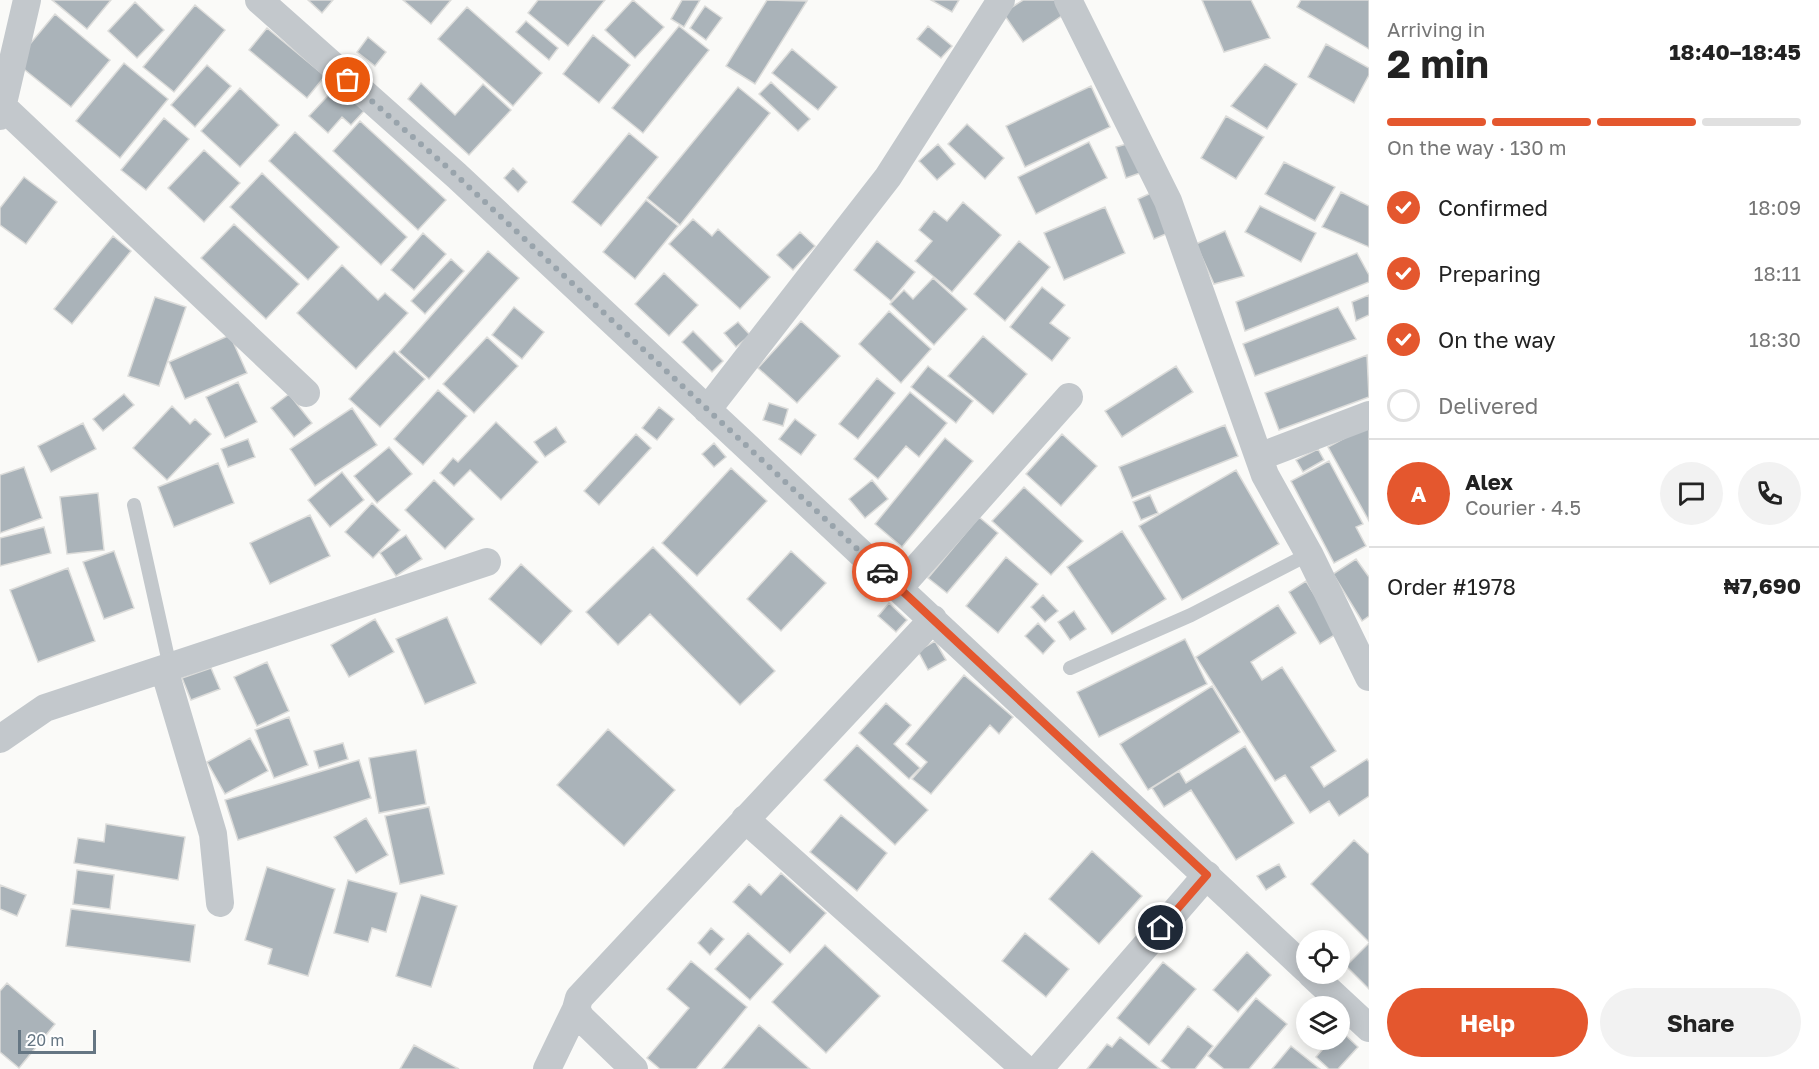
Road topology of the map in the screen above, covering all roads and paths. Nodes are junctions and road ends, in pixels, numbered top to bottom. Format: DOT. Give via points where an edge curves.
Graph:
graph roads {
  1 [pos="27,0"];
  2 [pos="259,0"];
  3 [pos="1001,0"];
  4 [pos="1068,0"];
  5 [pos="1,111"];
  6 [pos="306,393"];
  7 [pos="1069,397"];
  8 [pos="707,410"];
  9 [pos="1369,415"];
  10 [pos="1259,457"];
  11 [pos="134,505"];
  12 [pos="1309,554"];
  13 [pos="487,562"];
  14 [pos="899,588"];
  15 [pos="933,620"];
  16 [pos="167,668"];
  17 [pos="1070,668"];
  18 [pos="1369,676"];
  19 [pos="0,739"];
  20 [pos="745,819"];
  21 [pos="1207,875"];
  22 [pos="220,903"];
  23 [pos="1296,960"];
  24 [pos="1322,984"];
  25 [pos="576,1009"];
  26 [pos="1369,1028"];
  27 [pos="547,1069"];
  28 [pos="634,1069"];
  29 [pos="1024,1069"];
  30 [pos="1039,1069"];
  1 -- 5 [label="street"];
  2 -- 8 [label="street" via="456,175"];
  3 -- 8 [label="street" via="888,177"];
  4 -- 10 [label="street" via="1164,191"];
  5 -- 6 [label="street"];
  7 -- 14 [label="street"];
  8 -- 14 [label="street"];
  9 -- 10 [label="street"];
  10 -- 12 [label="street"];
  11 -- 16 [label="lane"];
  12 -- 17 [label="lane" via="1191,615"];
  12 -- 18 [label="street"];
  13 -- 16 [label="street"];
  14 -- 15 [label="street"];
  15 -- 20 [label="street"];
  15 -- 21 [label="street"];
  16 -- 19 [label="street" via="45,708"];
  16 -- 22 [label="street" via="213,834"];
  20 -- 25 [label="street" via="584,990"];
  20 -- 29 [label="street"];
  21 -- 23 [label="street"];
  21 -- 30 [label="street"];
  24 -- 26 [label="street"];
  25 -- 27 [label="street"];
  25 -- 28 [label="street" via="588,1027"];
}
